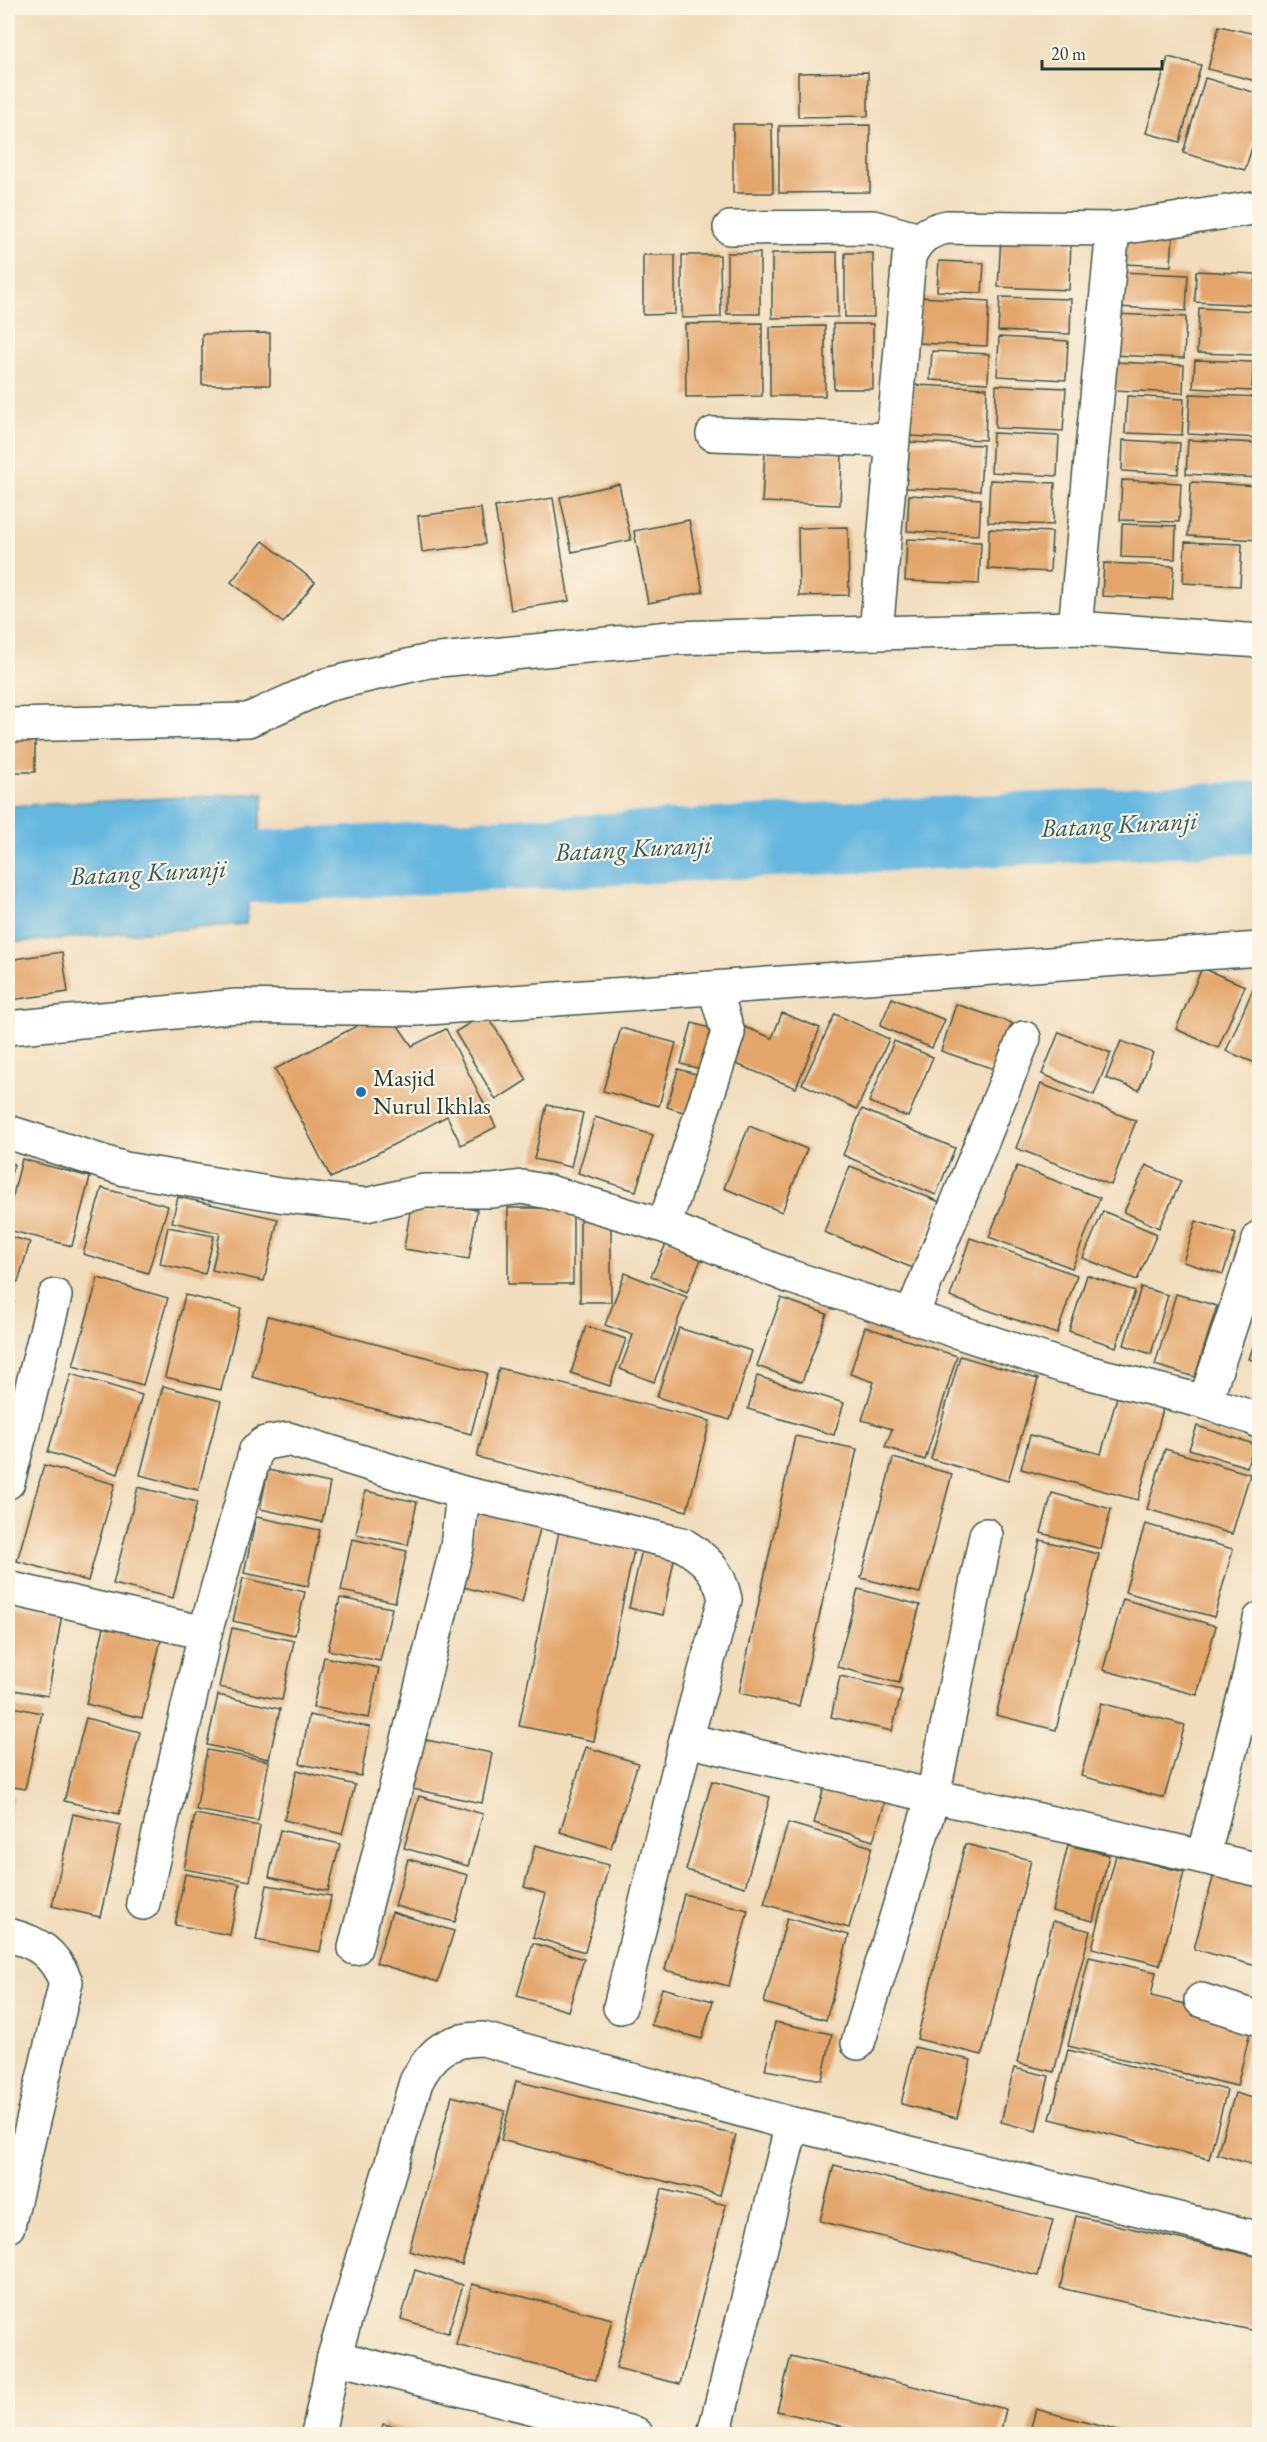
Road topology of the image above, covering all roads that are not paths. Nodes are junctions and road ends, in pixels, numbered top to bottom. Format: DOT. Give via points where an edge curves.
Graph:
graph roads {
  1 [pos="1260,207"];
  2 [pos="730,228"];
  3 [pos="1113,229"];
  4 [pos="919,240"];
  5 [pos="713,434"];
  6 [pos="891,440"];
  7 [pos="1075,628"];
  8 [pos="876,633"];
  9 [pos="1260,640"];
  10 [pos="8,725"];
  11 [pos="1260,949"];
  12 [pos="715,989"];
  13 [pos="8,1028"];
  14 [pos="1024,1038"];
  15 [pos="8,1132"];
  16 [pos="664,1226"];
  17 [pos="1260,1237"];
  18 [pos="55,1296"];
  19 [pos="911,1317"];
  20 [pos="1205,1402"];
  21 [pos="1256,1420"];
  22 [pos="8,1482"];
  23 [pos="463,1493"];
  24 [pos="986,1535"];
  25 [pos="8,1588"];
  26 [pos="1260,1619"];
  27 [pos="205,1633"];
  28 [pos="686,1740"];
  29 [pos="933,1796"];
  30 [pos="1203,1857"];
  31 [pos="1260,1870"];
  32 [pos="143,1904"];
  33 [pos="8,1935"];
  34 [pos="355,1948"];
  35 [pos="1201,2000"];
  36 [pos="620,2007"];
  37 [pos="1260,2019"];
  38 [pos="858,2043"];
  39 [pos="792,2124"];
  40 [pos="8,2226"];
  41 [pos="1260,2239"];
  42 [pos="334,2357"];
  43 [pos="318,2434"];
  44 [pos="636,2434"];
  45 [pos="714,2434"];
  1 -- 3 [label="street"];
  2 -- 4 [label="street" via="873,227"];
  3 -- 4 [label="street" via="947,227 931,230"];
  3 -- 7 [label="street"];
  4 -- 6 [label="street" via="909,257"];
  5 -- 6 [label="street"];
  6 -- 8 [label="street"];
  7 -- 8 [label="street"];
  7 -- 9 [label="street"];
  8 -- 10 [label="street" via="670,638 429,661 326,685 248,720"];
  11 -- 12 [label="street"];
  12 -- 13 [label="street" via="415,1009 237,1006"];
  12 -- 16 [label="street" via="728,1033"];
  14 -- 19 [label="street"];
  15 -- 16 [label="street" via="125,1169 279,1195 366,1205 424,1191 522,1187"];
  16 -- 19 [label="street" via="791,1277"];
  17 -- 20 [label="street"];
  18 -- 22 [label="street"];
  19 -- 20 [label="street" via="1064,1366"];
  20 -- 21 [label="street"];
  23 -- 27 [label="street" via="288,1438 265,1443 256,1450"];
  23 -- 28 [label="street" via="682,1544 711,1565 725,1599"];
  23 -- 34 [label="street" via="457,1547"];
  24 -- 29 [label="street"];
  25 -- 27 [label="street"];
  26 -- 30 [label="street"];
  27 -- 32 [label="street"];
  28 -- 29 [label="street"];
  28 -- 36 [label="street"];
  29 -- 30 [label="street"];
  29 -- 38 [label="street"];
  30 -- 31 [label="street"];
  33 -- 40 [label="street" via="48,1952 58,1962 66,1982"];
  35 -- 37 [label="street"];
  39 -- 41 [label="street"];
  39 -- 42 [label="street" via="483,2039 464,2039 435,2052 416,2082"];
  39 -- 45 [label="street"];
  42 -- 43 [label="street"];
  42 -- 44 [label="street"];
}
